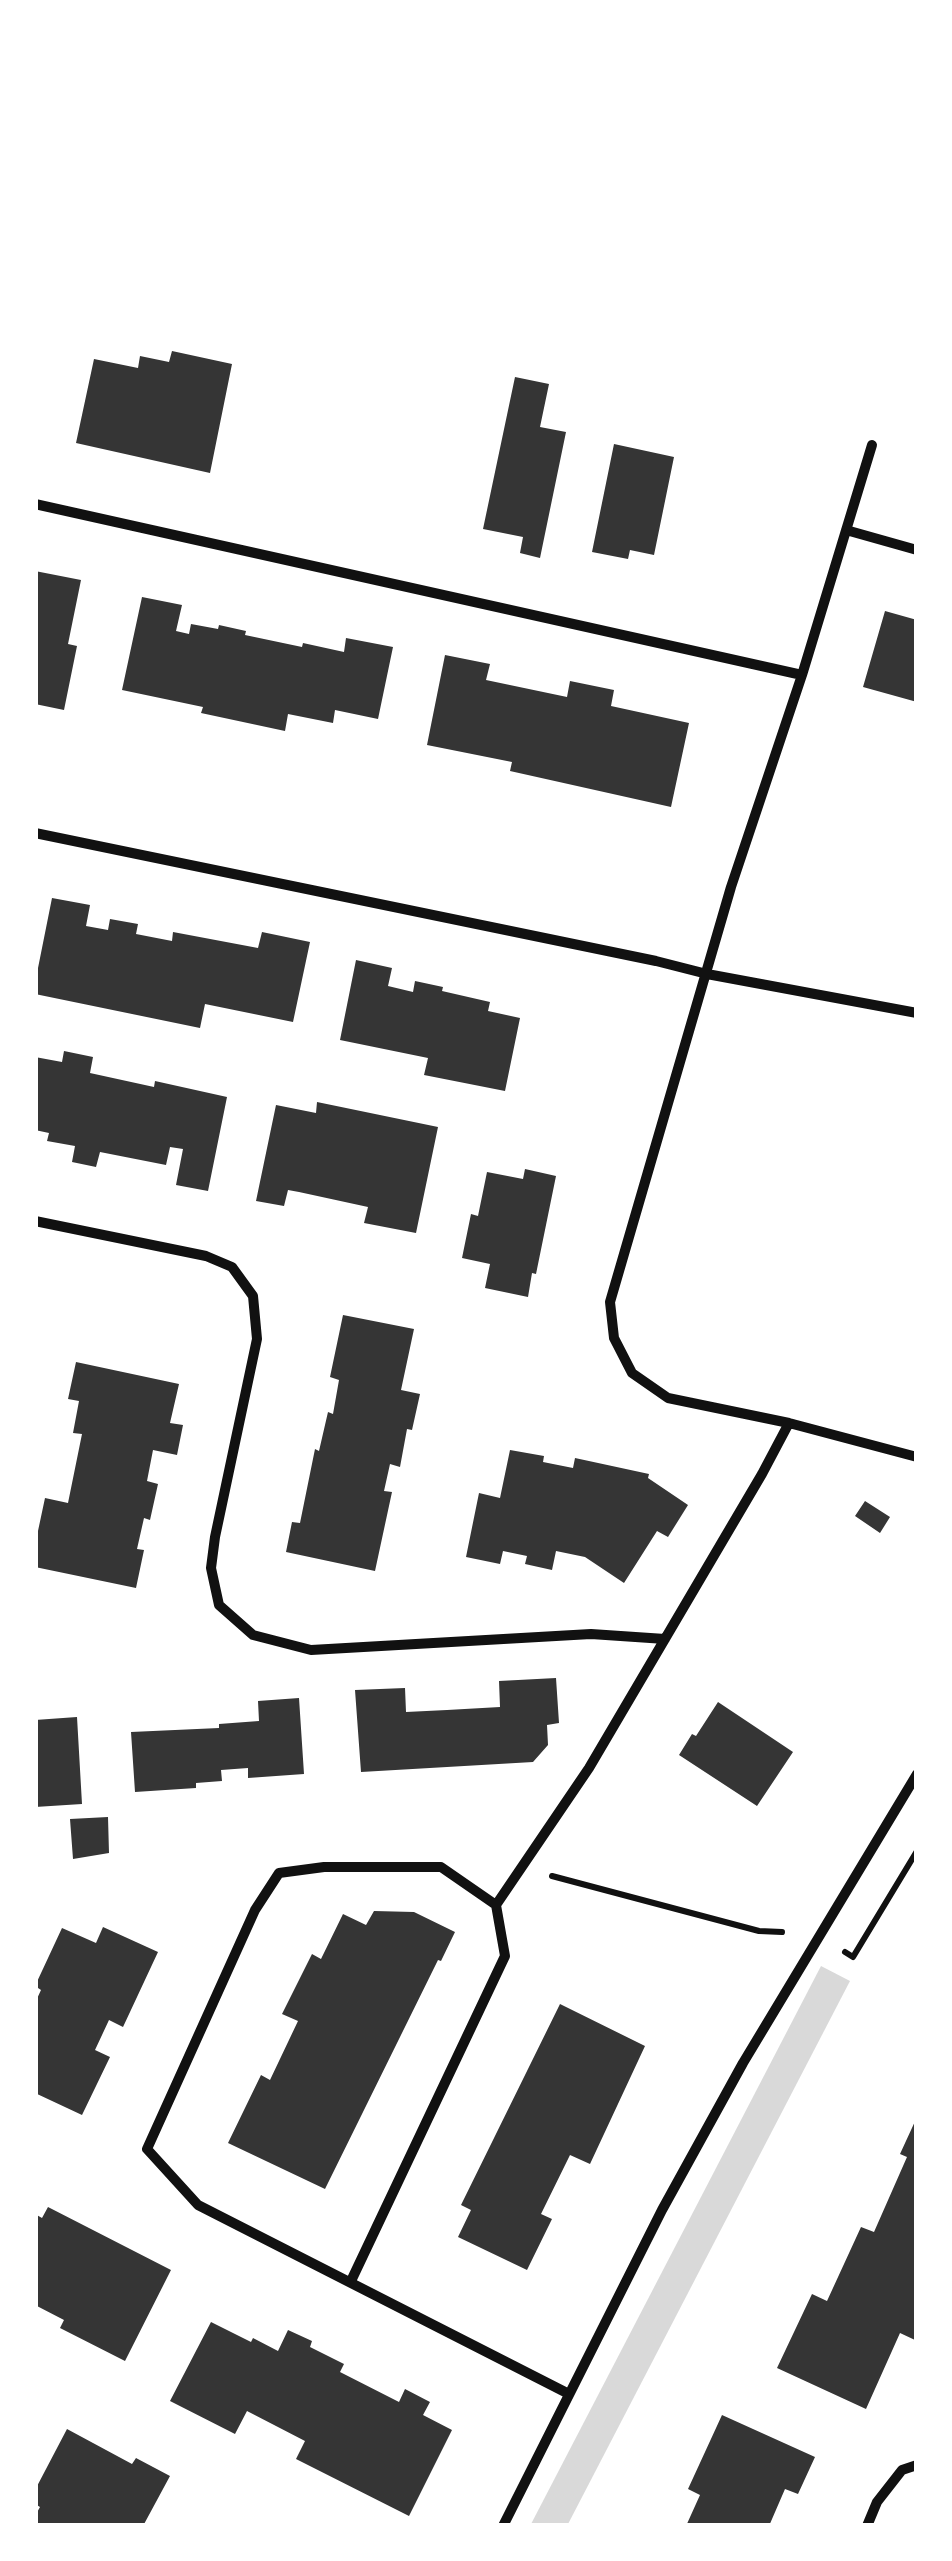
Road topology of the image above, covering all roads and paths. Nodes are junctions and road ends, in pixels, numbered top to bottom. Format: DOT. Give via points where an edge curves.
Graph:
graph roads {
  1 [pos="872,445"];
  2 [pos="35,504"];
  3 [pos="846,530"];
  4 [pos="917,550"];
  5 [pos="802,675"];
  6 [pos="35,832"];
  7 [pos="707,974"];
  8 [pos="917,1013"];
  9 [pos="35,1221"];
  10 [pos="789,1423"];
  11 [pos="917,1457"];
  12 [pos="665,1638"];
  13 [pos="917,1774"];
  14 [pos="525,1862"];
  15 [pos="496,1905"];
  16 [pos="818,1935"];
  17 [pos="351,2281"];
  18 [pos="569,2394"];
  19 [pos="917,2465"];
  20 [pos="503,2526"];
  21 [pos="867,2526"];
  1 -- 3 [label="street"];
  2 -- 5 [label="street"];
  3 -- 4 [label="street"];
  3 -- 5 [label="street"];
  5 -- 7 [label="street"];
  6 -- 7 [label="street"];
  7 -- 8 [label="street"];
  7 -- 10 [label="street" via="610,1302 614,1338 632,1373 668,1398"];
  9 -- 12 [label="street" via="206,1256 232,1268 253,1296 256,1339 211,1568 219,1605 253,1635 311,1650 591,1634"];
  10 -- 11 [label="street"];
  10 -- 12 [label="street"];
  12 -- 14 [label="street"];
  13 -- 16 [label="street"];
  14 -- 15 [label="street"];
  14 -- 16 [label="path" via="546,1874 759,1930"];
  15 -- 17 [label="street" via="505,1956"];
  15 -- 17 [label="street" via="441,1867 279,1873 255,1910 146,2149 198,2205"];
  16 -- 18 [label="street" via="662,2210"];
  17 -- 18 [label="street"];
  18 -- 20 [label="street"];
  19 -- 21 [label="street" via="902,2470"];
}
